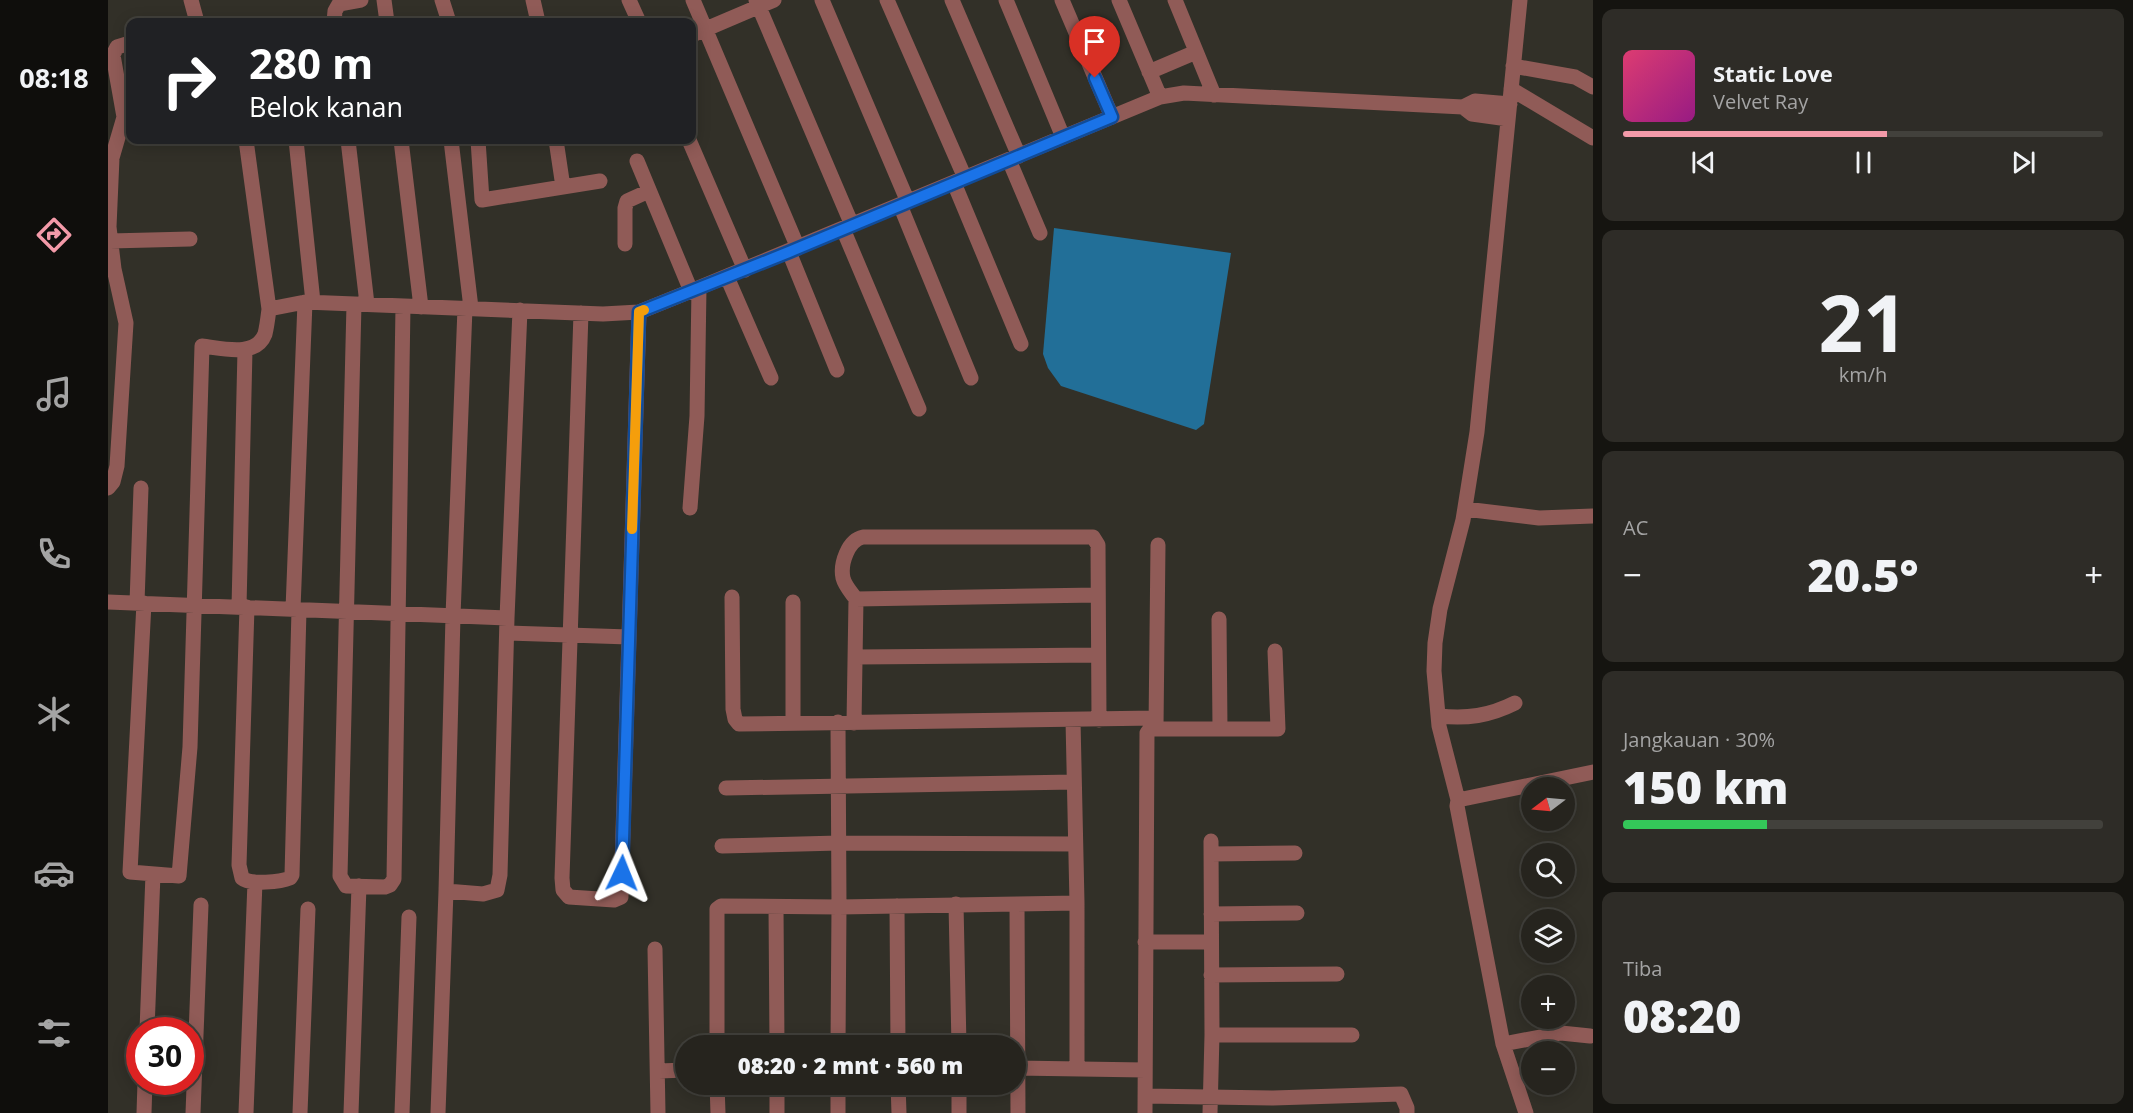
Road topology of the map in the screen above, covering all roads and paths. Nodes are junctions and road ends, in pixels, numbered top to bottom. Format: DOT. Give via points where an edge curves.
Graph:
graph roads {
  1 [pos="191,0"];
  2 [pos="361,0"];
  3 [pos="384,0"];
  4 [pos="434,0"];
  5 [pos="442,0"];
  6 [pos="533,0"];
  7 [pos="629,0"];
  8 [pos="693,0"];
  9 [pos="774,0"];
  10 [pos="822,0"];
  11 [pos="887,0"];
  12 [pos="952,0"];
  13 [pos="1006,0"];
  14 [pos="1062,0"];
  15 [pos="1119,0"];
  16 [pos="1175,0"];
  17 [pos="1520,0"];
  18 [pos="758,3"];
  19 [pos="196,18"];
  20 [pos="334,18"];
  21 [pos="386,18"];
  22 [pos="436,18"];
  23 [pos="448,18"];
  24 [pos="537,18"];
  25 [pos="637,18"];
  26 [pos="699,32"];
  27 [pos="126,44"];
  28 [pos="1196,52"];
  29 [pos="1513,66"];
  30 [pos="1149,72"];
  31 [pos="1593,87"];
  32 [pos="1214,94"];
  33 [pos="1160,97"];
  34 [pos="1510,104"];
  35 [pos="1112,117"];
  36 [pos="1063,137"];
  37 [pos="1593,138"];
  38 [pos="247,144"];
  39 [pos="296,144"];
  40 [pos="348,144"];
  41 [pos="401,144"];
  42 [pos="451,144"];
  43 [pos="478,144"];
  44 [pos="557,144"];
  45 [pos="691,144"];
  46 [pos="1014,158"];
  47 [pos="637,161"];
  48 [pos="960,180"];
  49 [pos="600,181"];
  50 [pos="563,187"];
  51 [pos="649,191"];
  52 [pos="904,204"];
  53 [pos="848,227"];
  54 [pos="1040,232"];
  55 [pos="190,239"];
  56 [pos="110,241"];
  57 [pos="625,244"];
  58 [pos="793,250"];
  59 [pos="745,270"];
  60 [pos="727,277"];
  61 [pos="695,290"];
  62 [pos="309,302"];
  63 [pos="361,304"];
  64 [pos="403,306"];
  65 [pos="421,307"];
  66 [pos="468,308"];
  67 [pos="269,309"];
  68 [pos="520,310"];
  69 [pos="639,312"];
  70 [pos="581,313"];
  71 [pos="1021,344"];
  72 [pos="245,350"];
  73 [pos="837,370"];
  74 [pos="771,378"];
  75 [pos="971,378"];
  76 [pos="920,409"];
  77 [pos="108,488"];
  78 [pos="141,488"];
  79 [pos="690,508"];
  80 [pos="1465,509"];
  81 [pos="1593,516"];
  82 [pos="1158,545"];
  83 [pos="1098,595"];
  84 [pos="732,597"];
  85 [pos="856,599"];
  86 [pos="108,602"];
  87 [pos="793,602"];
  88 [pos="140,603"];
  89 [pos="194,605"];
  90 [pos="243,607"];
  91 [pos="296,610"];
  92 [pos="348,611"];
  93 [pos="397,614"];
  94 [pos="453,616"];
  95 [pos="1219,619"];
  96 [pos="507,626"];
  97 [pos="570,635"];
  98 [pos="629,637"];
  99 [pos="1275,651"];
  100 [pos="1098,655"];
  101 [pos="855,657"];
  102 [pos="1515,703"];
  103 [pos="1438,716"];
  104 [pos="1073,720"];
  105 [pos="1099,720"];
  106 [pos="837,722"];
  107 [pos="793,723"];
  108 [pos="854,723"];
  109 [pos="1156,724"];
  110 [pos="1220,729"];
  111 [pos="1593,772"];
  112 [pos="1074,782"];
  113 [pos="839,784"];
  114 [pos="726,788"];
  115 [pos="1458,800"];
  116 [pos="839,843"];
  117 [pos="1075,844"];
  118 [pos="722,846"];
  119 [pos="1295,853"];
  120 [pos="153,874"];
  121 [pos="255,882"];
  122 [pos="359,886"];
  123 [pos="446,891"];
  124 [pos="1077,903"];
  125 [pos="956,904"];
  126 [pos="1017,904"];
  127 [pos="201,905"];
  128 [pos="897,906"];
  129 [pos="776,907"];
  130 [pos="839,907"];
  131 [pos="308,909"];
  132 [pos="1297,913"];
  133 [pos="1211,914"];
  134 [pos="409,917"];
  135 [pos="1145,942"];
  136 [pos="1211,942"];
  137 [pos="655,949"];
  138 [pos="1337,974"];
  139 [pos="1211,975"];
  140 [pos="148,1017"];
  141 [pos="717,1035"];
  142 [pos="777,1035"];
  143 [pos="838,1035"];
  144 [pos="898,1035"];
  145 [pos="959,1035"];
  146 [pos="1017,1035"];
  147 [pos="1212,1035"];
  148 [pos="1353,1035"];
  149 [pos="1590,1036"];
  150 [pos="1503,1044"];
  151 [pos="1026,1068"];
  152 [pos="1077,1068"];
  153 [pos="675,1070"];
  154 [pos="1145,1070"];
  155 [pos="659,1071"];
  156 [pos="145,1095"];
  157 [pos="717,1095"];
  158 [pos="777,1095"];
  159 [pos="838,1095"];
  160 [pos="898,1095"];
  161 [pos="959,1095"];
  162 [pos="1018,1095"];
  163 [pos="1145,1096"];
  164 [pos="1210,1096"];
  165 [pos="1273,1105"];
  166 [pos="144,1113"];
  167 [pos="193,1113"];
  168 [pos="246,1113"];
  169 [pos="300,1113"];
  170 [pos="351,1113"];
  171 [pos="402,1113"];
  172 [pos="438,1113"];
  173 [pos="658,1113"];
  174 [pos="718,1113"];
  175 [pos="777,1113"];
  176 [pos="838,1113"];
  177 [pos="898,1113"];
  178 [pos="959,1113"];
  179 [pos="1018,1113"];
  180 [pos="1145,1113"];
  181 [pos="1209,1113"];
  182 [pos="1407,1113"];
  183 [pos="1526,1113"];
  1 -- 19 [label="street"];
  2 -- 20 [label="street" via="339,4"];
  3 -- 21 [label="street"];
  4 -- 22 [label="street"];
  5 -- 23 [label="street"];
  6 -- 24 [label="street"];
  7 -- 25 [label="street"];
  8 -- 26 [label="street"];
  9 -- 18 [label="street"];
  10 -- 52 [label="street"];
  11 -- 48 [label="street"];
  12 -- 46 [label="street"];
  13 -- 36 [label="street"];
  14 -- 35 [label="street"];
  15 -- 30 [label="street"];
  16 -- 28 [label="street"];
  17 -- 29 [label="street"];
  18 -- 26 [label="street"];
  18 -- 53 [label="street"];
  26 -- 58 [label="street"];
  27 -- 56 [label="street" via="117,47 113,55 124,117 112,158"];
  28 -- 30 [label="street"];
  28 -- 32 [label="street"];
  29 -- 31 [label="street" via="1575,77"];
  29 -- 34 [label="street"];
  30 -- 33 [label="street"];
  32 -- 33 [label="street"];
  32 -- 34 [label="street" via="1463,106 1475,101"];
  33 -- 35 [label="street"];
  34 -- 37 [label="street"];
  34 -- 80 [label="street" via="1477,432"];
  35 -- 36 [label="street"];
  36 -- 46 [label="street"];
  38 -- 67 [label="street"];
  39 -- 62 [label="street"];
  40 -- 63 [label="street"];
  41 -- 65 [label="street"];
  42 -- 66 [label="street"];
  43 -- 50 [label="street" via="482,200"];
  44 -- 50 [label="street"];
  45 -- 59 [label="street"];
  46 -- 48 [label="street"];
  46 -- 54 [label="street"];
  47 -- 51 [label="street"];
  48 -- 52 [label="street"];
  48 -- 71 [label="street"];
  49 -- 50 [label="street"];
  51 -- 57 [label="street" via="627,201"];
  51 -- 61 [label="street"];
  52 -- 53 [label="street"];
  52 -- 75 [label="street"];
  53 -- 58 [label="street"];
  53 -- 76 [label="street"];
  55 -- 56 [label="street"];
  56 -- 77 [label="street" via="126,335 117,466"];
  58 -- 59 [label="street"];
  58 -- 73 [label="street"];
  59 -- 60 [label="street"];
  60 -- 61 [label="street"];
  60 -- 74 [label="street"];
  61 -- 69 [label="street"];
  61 -- 79 [label="street" via="697,416"];
  62 -- 63 [label="street"];
  62 -- 67 [label="street"];
  62 -- 91 [label="street"];
  63 -- 64 [label="street"];
  63 -- 92 [label="street"];
  64 -- 65 [label="street"];
  64 -- 93 [label="street"];
  65 -- 66 [label="street"];
  66 -- 68 [label="street"];
  66 -- 94 [label="street"];
  67 -- 72 [label="street" via="264,336"];
  68 -- 70 [label="street"];
  68 -- 96 [label="street"];
  69 -- 70 [label="street"];
  69 -- 98 [label="street"];
  70 -- 97 [label="street"];
  72 -- 89 [label="street" via="202,346"];
  72 -- 90 [label="street"];
  78 -- 88 [label="street"];
  80 -- 81 [label="street" via="1539,518"];
  80 -- 103 [label="street" via="1435,643"];
  82 -- 109 [label="street"];
  83 -- 85 [label="street"];
  83 -- 85 [label="street" via="1098,545 1093,537 863,537 852,543 843,567 843,577"];
  83 -- 100 [label="street"];
  84 -- 107 [label="street" via="735,719 739,724"];
  85 -- 101 [label="street"];
  86 -- 88 [label="street"];
  87 -- 107 [label="street"];
  88 -- 89 [label="street"];
  88 -- 120 [label="street" via="130,872"];
  89 -- 90 [label="street"];
  89 -- 120 [label="street" via="190,747 179,876"];
  90 -- 91 [label="street"];
  90 -- 121 [label="street" via="239,865 242,879"];
  91 -- 92 [label="street"];
  91 -- 121 [label="street" via="292,875 283,881"];
  92 -- 93 [label="street"];
  92 -- 122 [label="street" via="340,876 346,886"];
  93 -- 94 [label="street"];
  93 -- 122 [label="street" via="394,879 390,885"];
  94 -- 96 [label="street"];
  94 -- 123 [label="street"];
  95 -- 110 [label="street"];
  96 -- 97 [label="street"];
  96 -- 123 [label="street" via="497,891"];
  97 -- 98 [label="street"];
  97 -- 98 [label="street" via="563,890 569,897 614,900 621,897"];
  99 -- 110 [label="street" via="1278,729"];
  100 -- 101 [label="street"];
  100 -- 105 [label="street"];
  101 -- 108 [label="street"];
  102 -- 103 [label="street" via="1477,716"];
  103 -- 115 [label="street"];
  104 -- 105 [label="street"];
  104 -- 108 [label="street"];
  104 -- 112 [label="street"];
  105 -- 109 [label="street"];
  106 -- 107 [label="street"];
  106 -- 108 [label="street"];
  106 -- 113 [label="street"];
  109 -- 110 [label="street"];
  109 -- 135 [label="street" via="1147,733"];
  111 -- 115 [label="street"];
  112 -- 113 [label="street"];
  112 -- 117 [label="street"];
  113 -- 114 [label="street"];
  113 -- 116 [label="street"];
  115 -- 150 [label="street"];
  116 -- 117 [label="street"];
  116 -- 118 [label="street"];
  116 -- 130 [label="street"];
  117 -- 124 [label="street"];
  119 -- 133 [label="street" via="1211,847"];
  120 -- 140 [label="street"];
  121 -- 168 [label="street"];
  122 -- 170 [label="street"];
  123 -- 172 [label="street"];
  124 -- 126 [label="street"];
  124 -- 152 [label="street"];
  125 -- 126 [label="street"];
  125 -- 128 [label="street"];
  125 -- 145 [label="street"];
  126 -- 146 [label="street"];
  127 -- 167 [label="street"];
  128 -- 130 [label="street"];
  128 -- 144 [label="street"];
  129 -- 130 [label="street"];
  129 -- 141 [label="street" via="717,909"];
  129 -- 142 [label="street"];
  130 -- 143 [label="street"];
  131 -- 169 [label="street"];
  132 -- 133 [label="street"];
  133 -- 136 [label="street"];
  134 -- 171 [label="street"];
  135 -- 136 [label="street"];
  135 -- 154 [label="street"];
  136 -- 139 [label="street"];
  137 -- 155 [label="street"];
  138 -- 139 [label="street"];
  139 -- 147 [label="street"];
  147 -- 148 [label="street"];
  147 -- 164 [label="street"];
  149 -- 150 [label="street" via="1561,1033"];
  150 -- 183 [label="street"];
  151 -- 152 [label="street"];
  152 -- 154 [label="street"];
  153 -- 155 [label="street"];
  154 -- 163 [label="street"];
  155 -- 173 [label="street"];
  156 -- 166 [label="street"];
  157 -- 174 [label="street"];
  158 -- 175 [label="street"];
  159 -- 176 [label="street"];
  160 -- 177 [label="street"];
  161 -- 178 [label="street"];
  162 -- 179 [label="street"];
  163 -- 164 [label="street"];
  163 -- 180 [label="street"];
  164 -- 165 [label="street"];
  164 -- 181 [label="street"];
  165 -- 182 [label="street" via="1401,1094"];
}
